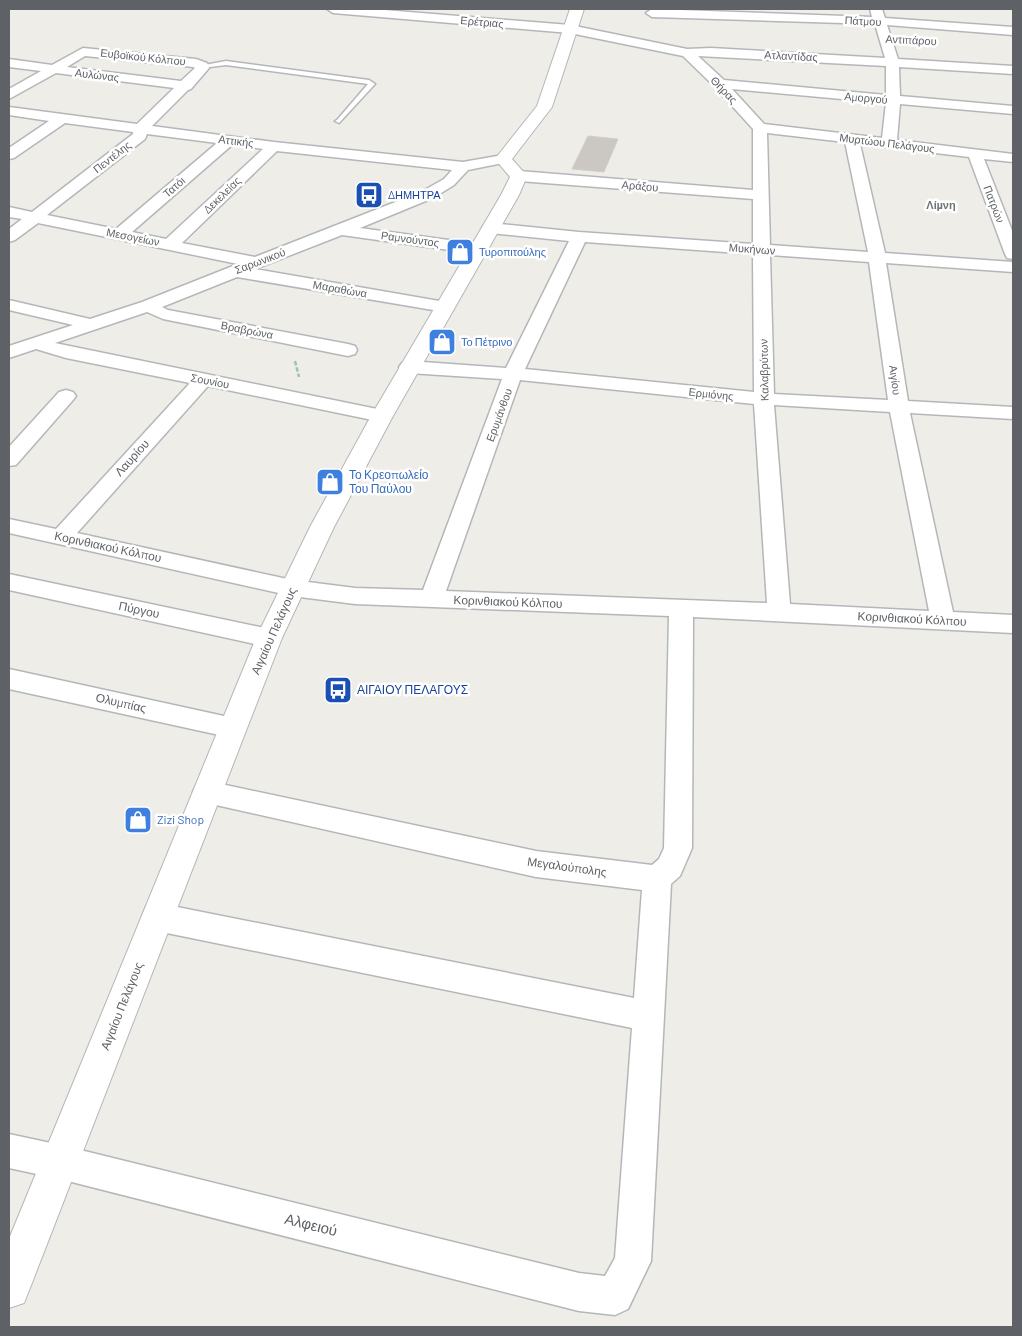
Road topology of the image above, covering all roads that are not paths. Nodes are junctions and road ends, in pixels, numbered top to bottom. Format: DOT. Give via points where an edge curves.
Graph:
graph roads {
  1 [pos="333,9"];
  2 [pos="577,9"];
  3 [pos="650,11"];
  4 [pos="878,15"];
  5 [pos="570,30"];
  6 [pos="1013,30"];
  7 [pos="667,39"];
  8 [pos="687,53"];
  9 [pos="892,61"];
  10 [pos="9,63"];
  11 [pos="202,66"];
  12 [pos="52,69"];
  13 [pos="1013,70"];
  14 [pos="720,84"];
  15 [pos="186,86"];
  16 [pos="9,95"];
  17 [pos="893,100"];
  18 [pos="1013,110"];
  19 [pos="9,111"];
  20 [pos="62,118"];
  21 [pos="339,121"];
  22 [pos="141,128"];
  23 [pos="760,128"];
  24 [pos="851,138"];
  25 [pos="229,140"];
  26 [pos="889,143"];
  27 [pos="274,146"];
  28 [pos="975,154"];
  29 [pos="9,155"];
  30 [pos="1013,158"];
  31 [pos="503,159"];
  32 [pos="463,167"];
  33 [pos="519,176"];
  34 [pos="762,196"];
  35 [pos="9,212"];
  36 [pos="34,217"];
  37 [pos="490,228"];
  38 [pos="342,230"];
  39 [pos="119,234"];
  40 [pos="9,237"];
  41 [pos="579,237"];
  42 [pos="171,244"];
  43 [pos="478,249"];
  44 [pos="763,250"];
  45 [pos="1013,254"];
  46 [pos="877,258"];
  47 [pos="256,262"];
  48 [pos="1013,266"];
  49 [pos="235,271"];
  50 [pos="9,305"];
  51 [pos="148,306"];
  52 [pos="445,307"];
  53 [pos="90,326"];
  54 [pos="38,344"];
  55 [pos="348,350"];
  56 [pos="9,352"];
  57 [pos="409,367"];
  58 [pos="513,374"];
  59 [pos="203,380"];
  60 [pos="66,396"];
  61 [pos="764,399"];
  62 [pos="899,406"];
  63 [pos="1013,413"];
  64 [pos="382,416"];
  65 [pos="9,460"];
  66 [pos="9,526"];
  67 [pos="61,537"];
  68 [pos="9,582"];
  69 [pos="292,588"];
  70 [pos="432,599"];
  71 [pos="681,609"];
  72 [pos="779,612"];
  73 [pos="943,620"];
  74 [pos="1013,624"];
  75 [pos="269,638"];
  76 [pos="9,678"];
  77 [pos="233,728"];
  78 [pos="207,792"];
  79 [pos="657,879"];
  80 [pos="157,917"];
  81 [pos="648,1016"];
  82 [pos="9,1152"];
  83 [pos="60,1162"];
  84 [pos="9,1288"];
  1 -- 5 [label="street, Ερέτριας"];
  2 -- 5 [label="main road"];
  3 -- 4 [label="street, Πάτμου"];
  3 -- 7 [label="street"];
  4 -- 6 [label="street, Πάτμου"];
  4 -- 9 [label="street"];
  5 -- 7 [label="street, Ατλαντίδας"];
  5 -- 31 [label="main road" via="544,107"];
  7 -- 8 [label="street, Ατλαντίδας"];
  8 -- 9 [label="street, Ατλαντίδας"];
  8 -- 14 [label="street, Θήρας"];
  9 -- 13 [label="street, Ατλαντίδας"];
  9 -- 17 [label="street"];
  10 -- 12 [label="street, Αυλώνας"];
  11 -- 12 [label="street, Ευβοϊκού Κόλπου" via="83,52"];
  11 -- 15 [label="street, Πεντέλης"];
  11 -- 21 [label="lane" via="226,63 372,84"];
  12 -- 15 [label="street, Αυλώνας"];
  12 -- 16 [label="street"];
  14 -- 17 [label="street, Αμοργού"];
  14 -- 23 [label="street, Θήρας"];
  15 -- 22 [label="street, Πεντέλης"];
  17 -- 18 [label="street, Αμοργού"];
  17 -- 26 [label="street"];
  19 -- 20 [label="street, Αττικής"];
  20 -- 22 [label="street, Αττικής"];
  20 -- 29 [label="street"];
  22 -- 25 [label="street, Αττικής"];
  22 -- 36 [label="street, Πεντέλης" via="140,136"];
  23 -- 24 [label="street, Μυρτώου Πελάγους"];
  23 -- 34 [label="street, Καλαβρύτων"];
  24 -- 26 [label="street, Μυρτώου Πελάγους"];
  24 -- 46 [label="street, Αιγίου"];
  25 -- 27 [label="street, Αττικής"];
  25 -- 39 [label="street, Τατόι"];
  26 -- 28 [label="street, Μυρτώου Πελάγους"];
  27 -- 32 [label="street, Αττικής"];
  27 -- 42 [label="street, Δεκελείας"];
  28 -- 30 [label="street, Μυρτώου Πελάγους"];
  28 -- 45 [label="street, Πατρών"];
  31 -- 32 [label="street"];
  31 -- 33 [label="main road"];
  32 -- 38 [label="street, Σαρωνικού" via="448,182 427,195"];
  33 -- 34 [label="street, Αράξου"];
  33 -- 37 [label="main road, Αιγαίου Πελάγους"];
  34 -- 44 [label="street, Καλαβρύτων"];
  35 -- 36 [label="street, Μεσογείων"];
  36 -- 39 [label="street, Μεσογείων"];
  36 -- 40 [label="street, Πεντέλης"];
  37 -- 41 [label="street, Μυκήνων"];
  37 -- 43 [label="main road, Αιγαίου Πελάγους"];
  38 -- 43 [label="street, Ραμνούντος"];
  38 -- 47 [label="street, Σαρωνικού"];
  39 -- 42 [label="street, Μεσογείων"];
  41 -- 44 [label="street, Μυκήνων"];
  41 -- 58 [label="street, Ερυμάνθου"];
  42 -- 47 [label="street, Μεσογείων"];
  43 -- 52 [label="main road, Αιγαίου Πελάγους"];
  44 -- 46 [label="street, Μυκήνων"];
  44 -- 61 [label="street, Καλαβρύτων"];
  46 -- 48 [label="street, Μυκήνων"];
  46 -- 62 [label="street, Αιγίου"];
  47 -- 49 [label="street, Σαρωνικού"];
  49 -- 51 [label="street, Σαρωνικού"];
  49 -- 52 [label="street, Μαραθώνα"];
  50 -- 53 [label="street" via="77,320"];
  51 -- 53 [label="street, Σαρωνικού"];
  51 -- 55 [label="street, Βραβρώνα" via="164,314"];
  52 -- 57 [label="main road, Αιγαίου Πελάγους"];
  53 -- 54 [label="street, Σαρωνικού"];
  54 -- 56 [label="street, Σαρωνικού"];
  54 -- 59 [label="street, Σουνίου"];
  57 -- 58 [label="street, Ερμιόνης"];
  57 -- 64 [label="main road, Αιγαίου Πελάγους"];
  58 -- 61 [label="street, Ερμιόνης"];
  58 -- 70 [label="street, Ερυμάνθου"];
  59 -- 64 [label="street, Σουνίου"];
  59 -- 67 [label="street, Λαυρίου"];
  60 -- 65 [label="street"];
  61 -- 62 [label="street, Ερμιόνης"];
  61 -- 72 [label="street, Καλαβρύτων"];
  62 -- 63 [label="street, Ερμιόνης"];
  62 -- 73 [label="street, Αιγίου"];
  64 -- 69 [label="main road, Αιγαίου Πελάγους"];
  66 -- 67 [label="street, Κορινθιακού Κόλπου"];
  67 -- 69 [label="street, Κορινθιακού Κόλπου"];
  68 -- 75 [label="street, Πύργου"];
  69 -- 70 [label="street, Κορινθιακού Κόλπου" via="355,596"];
  69 -- 75 [label="main road, Αιγαίου Πελάγους"];
  70 -- 71 [label="street, Κορινθιακού Κόλπου"];
  71 -- 72 [label="street, Κορινθιακού Κόλπου"];
  71 -- 79 [label="street" via="678,848 670,867"];
  72 -- 73 [label="street, Κορινθιακού Κόλπου"];
  73 -- 74 [label="street, Κορινθιακού Κόλπου"];
  75 -- 77 [label="main road, Αιγαίου Πελάγους"];
  76 -- 77 [label="street, Ολυμπίας"];
  77 -- 78 [label="main road, Αιγαίου Πελάγους"];
  78 -- 79 [label="street, Μεγαλούπολης" via="536,864"];
  78 -- 80 [label="main road, Αιγαίου Πελάγους"];
  79 -- 81 [label="street"];
  80 -- 81 [label="street"];
  80 -- 83 [label="main road, Αιγαίου Πελάγους"];
  81 -- 83 [label="street, Αλφειού" via="633,1261 615,1296 579,1292"];
  82 -- 83 [label="street, Αλφειού"];
  83 -- 84 [label="main road, Αιγαίου Πελάγους"];
}
